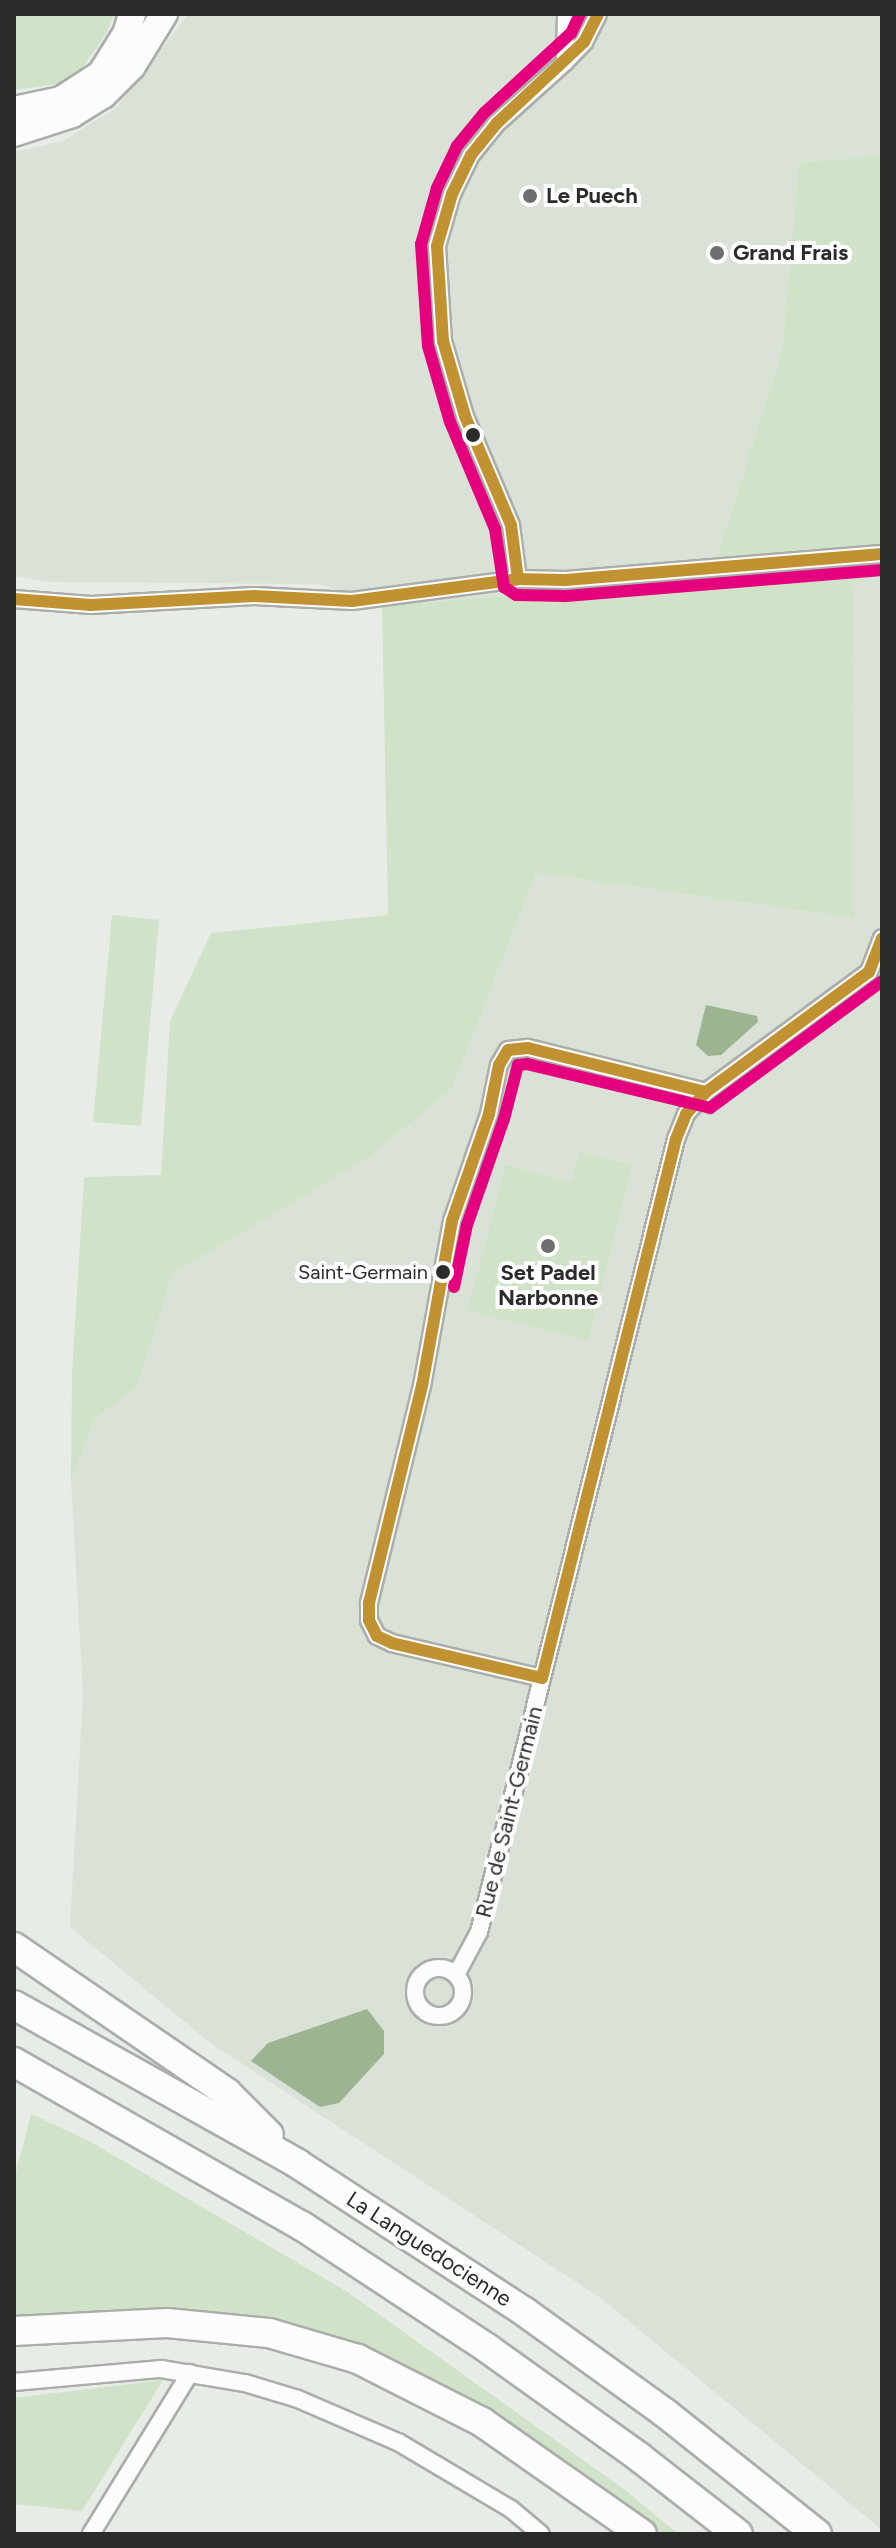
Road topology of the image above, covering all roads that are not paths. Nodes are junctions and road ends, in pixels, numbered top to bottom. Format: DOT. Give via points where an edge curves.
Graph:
graph roads {
  1 [pos="132,14"];
  2 [pos="164,14"];
  3 [pos="566,14"];
  4 [pos="598,14"];
  5 [pos="565,62"];
  6 [pos="14,110"];
  7 [pos="14,133"];
  8 [pos="882,554"];
  9 [pos="518,579"];
  10 [pos="14,599"];
  11 [pos="882,938"];
  12 [pos="706,1092"];
  13 [pos="542,1678"];
  14 [pos="14,1947"];
  15 [pos="456,1975"];
  16 [pos="14,2005"];
  17 [pos="14,2062"];
  18 [pos="298,2164"];
  19 [pos="14,2331"];
  20 [pos="190,2373"];
  21 [pos="14,2382"];
  22 [pos="91,2534"];
  23 [pos="541,2534"];
  24 [pos="642,2534"];
  25 [pos="738,2534"];
  26 [pos="817,2534"];
  1 -- 6 [label="main road" via="101,74 61,100"];
  2 -- 7 [label="main road" via="132,66 103,95 72,114"];
  3 -- 5 [label="street"];
  4 -- 5 [label="street" via="584,42"];
  5 -- 9 [label="street" via="496,124 471,155 452,194 437,246 443,341 465,416 511,525"];
  8 -- 9 [label="street" via="565,580"];
  9 -- 10 [label="street" via="352,601 254,596 91,605"];
  11 -- 12 [label="street, Rue de Saint-Germain" via="869,972"];
  12 -- 13 [label="street, Rue de Saint-Germain" via="686,1114 676,1139"];
  12 -- 13 [label="street" via="528,1048 508,1050 452,1221 422,1386 369,1620 377,1636 392,1643"];
  13 -- 15 [label="street, Rue de Saint-Germain" via="479,1932"];
  14 -- 18 [label="highway" via="227,2093"];
  16 -- 18 [label="highway, La Languedocienne"];
  17 -- 25 [label="highway" via="302,2226 487,2348"];
  18 -- 26 [label="highway, La Languedocienne" via="525,2312 665,2413"];
  19 -- 24 [label="highway" via="167,2323 269,2333 358,2359 482,2422"];
  20 -- 21 [label="street" via="161,2369"];
  20 -- 22 [label="street"];
  20 -- 23 [label="street" via="298,2399 398,2442 511,2509"];
}
